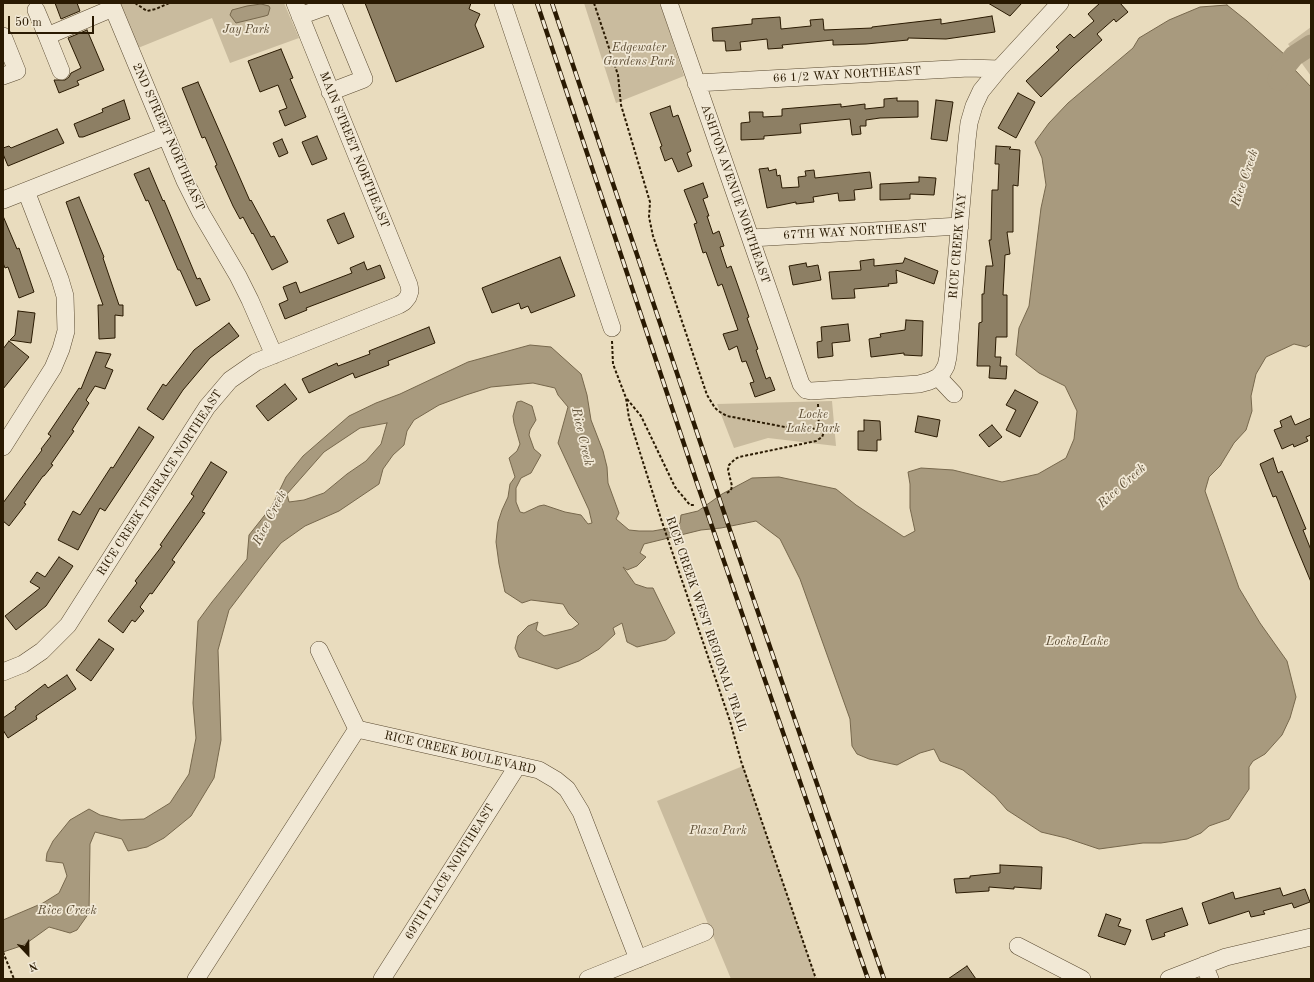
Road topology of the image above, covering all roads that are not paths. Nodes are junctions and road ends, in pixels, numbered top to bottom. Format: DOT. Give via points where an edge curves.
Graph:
graph roads {
  1 [pos="503,3"];
  2 [pos="669,3"];
  3 [pos="1060,3"];
  4 [pos="112,5"];
  5 [pos="36,10"];
  6 [pos="297,10"];
  7 [pos="3,36"];
  8 [pos="47,36"];
  9 [pos="998,69"];
  10 [pos="61,71"];
  11 [pos="3,76"];
  12 [pos="696,82"];
  13 [pos="330,92"];
  14 [pos="166,136"];
  15 [pos="26,191"];
  16 [pos="3,200"];
  17 [pos="960,226"];
  18 [pos="750,238"];
  19 [pos="408,297"];
  20 [pos="612,328"];
  21 [pos="274,355"];
  22 [pos="938,377"];
  23 [pos="954,394"];
  24 [pos="3,447"];
  25 [pos="319,650"];
  26 [pos="3,672"];
  27 [pos="357,729"];
  28 [pos="518,765"];
  29 [pos="705,932"];
  30 [pos="1311,937"];
  31 [pos="1018,946"];
  32 [pos="638,959"];
  33 [pos="1207,972"];
  34 [pos="196,979"];
  35 [pos="382,979"];
  36 [pos="588,979"];
  37 [pos="1082,979"];
  38 [pos="1169,979"];
  1 -- 20 [label="street"];
  2 -- 12 [label="street, ASHTON AVENUE NORTHEAST"];
  3 -- 9 [label="street, RICE CREEK WAY"];
  4 -- 8 [label="street"];
  4 -- 14 [label="street, 2ND STREET NORTHEAST"];
  5 -- 8 [label="street"];
  6 -- 13 [label="street, MAIN STREET NORTHEAST"];
  6 -- 13 [label="street" via="333,4 364,79"];
  7 -- 11 [label="street" via="16,70"];
  8 -- 10 [label="street"];
  9 -- 12 [label="street, 66 1/2 WAY NORTHEAST" via="969,68"];
  9 -- 17 [label="street, RICE CREEK WAY" via="981,92 969,123"];
  12 -- 18 [label="street, ASHTON AVENUE NORTHEAST"];
  13 -- 19 [label="street, MAIN STREET NORTHEAST" via="409,285"];
  14 -- 15 [label="street"];
  14 -- 21 [label="street, 2ND STREET NORTHEAST" via="185,181 238,276"];
  15 -- 16 [label="street"];
  15 -- 24 [label="street" via="65,296 66,332 53,368"];
  17 -- 18 [label="street, 67TH WAY NORTHEAST"];
  17 -- 22 [label="street, RICE CREEK WAY" via="948,357 946,366"];
  18 -- 22 [label="street, ASHTON AVENUE NORTHEAST" via="801,384 806,390 919,384"];
  19 -- 21 [label="street, RICE CREEK TERRACE NORTHEAST" via="399,305"];
  21 -- 26 [label="street, RICE CREEK TERRACE NORTHEAST" via="243,370 215,397 68,625 23,664"];
  22 -- 23 [label="street"];
  25 -- 27 [label="street"];
  27 -- 28 [label="street, RICE CREEK BOULEVARD"];
  27 -- 34 [label="street"];
  28 -- 32 [label="street, RICE CREEK BOULEVARD" via="539,770 567,789 581,812"];
  28 -- 35 [label="street, 69TH PLACE NORTHEAST"];
  29 -- 32 [label="street"];
  30 -- 33 [label="street" via="1226,957"];
  31 -- 37 [label="street"];
  32 -- 36 [label="street"];
  33 -- 38 [label="street"];
}
